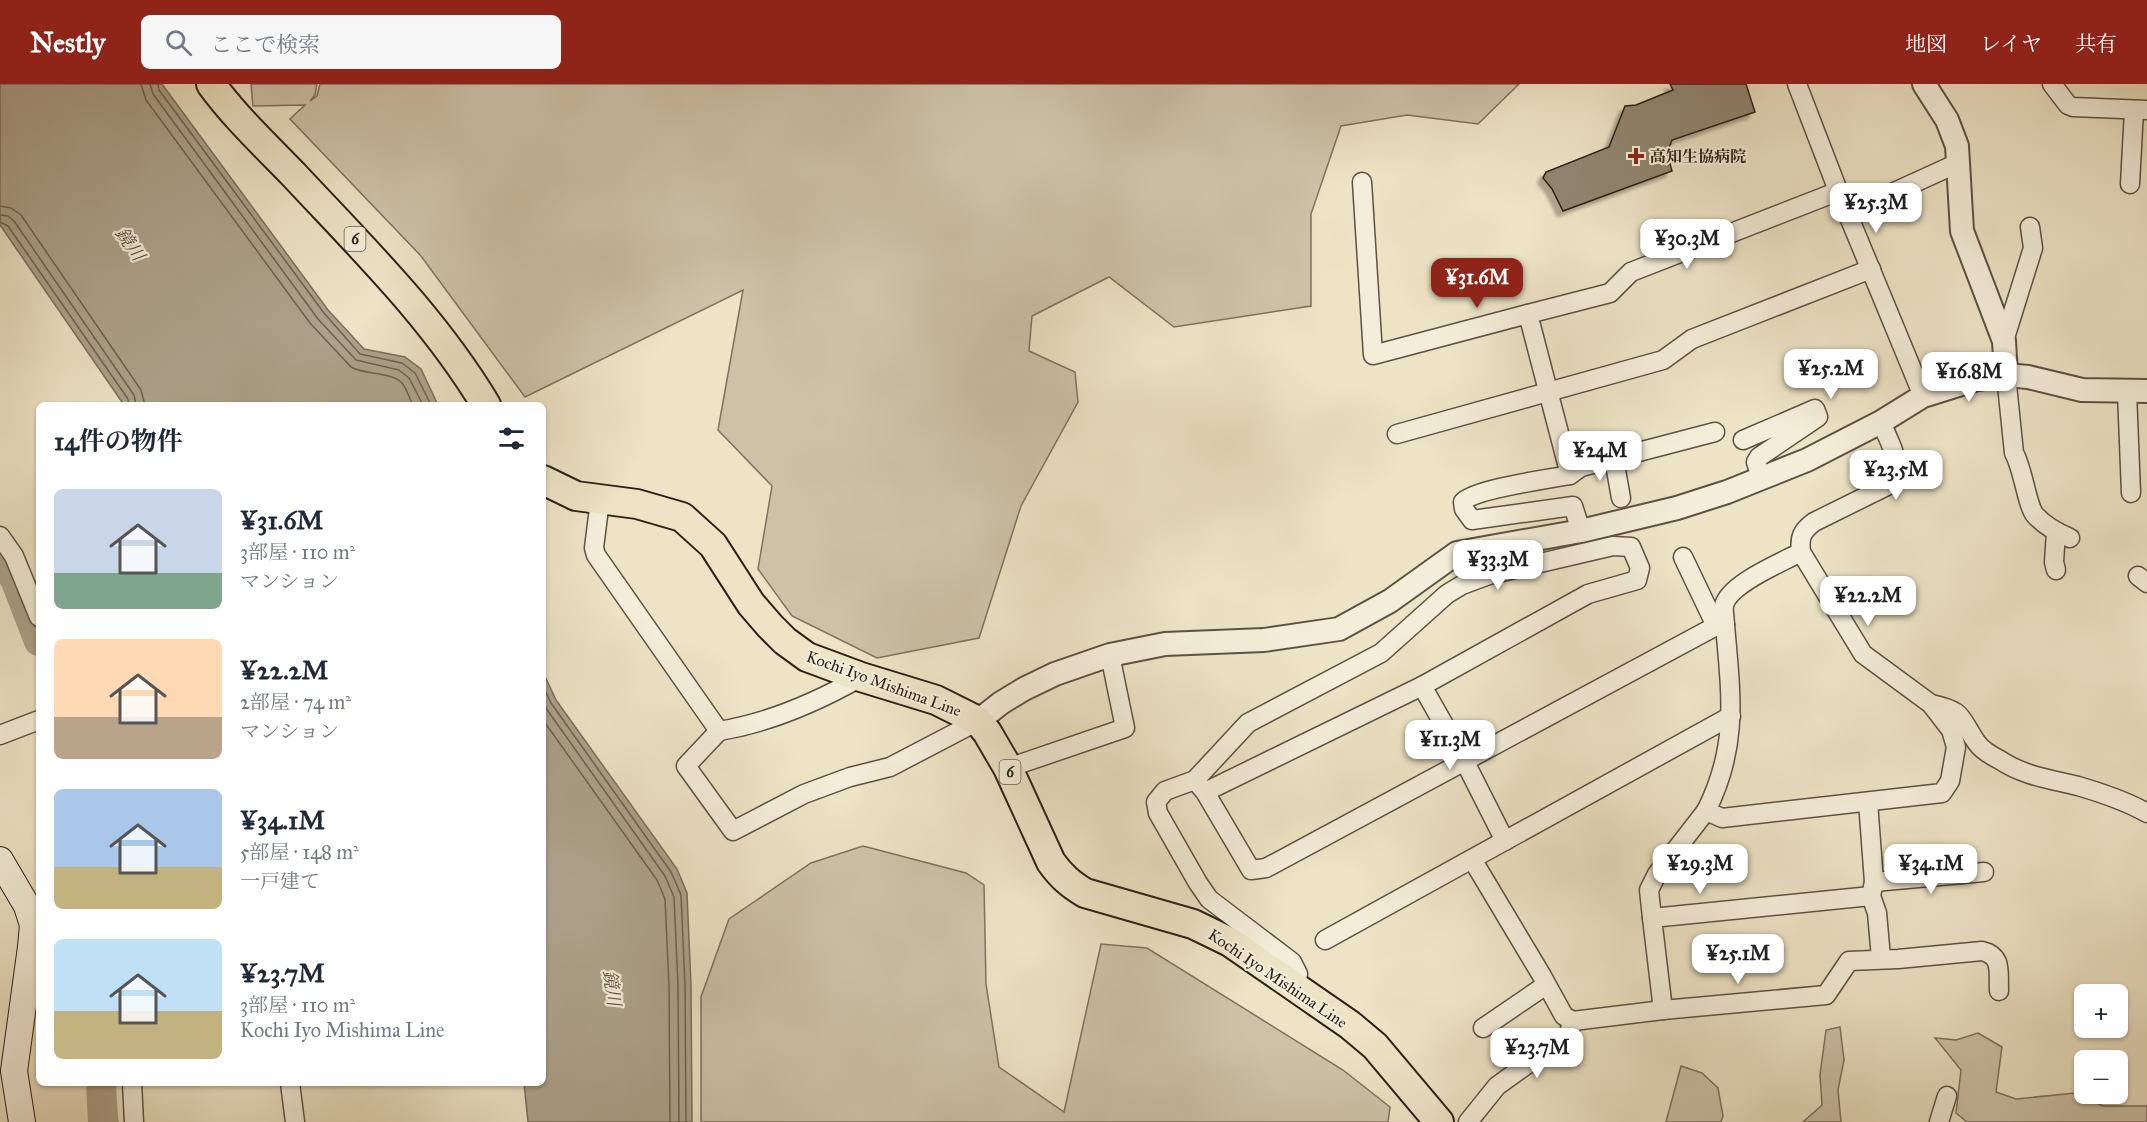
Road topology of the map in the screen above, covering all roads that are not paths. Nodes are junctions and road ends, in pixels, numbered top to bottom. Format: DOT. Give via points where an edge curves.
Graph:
graph roads {
  1 [pos="211,84"];
  2 [pos="1797,84"];
  3 [pos="2052,84"];
  4 [pos="1928,85"];
  5 [pos="2140,110"];
  6 [pos="2139,155"];
  7 [pos="1958,163"];
  8 [pos="1362,182"];
  9 [pos="2130,184"];
  10 [pos="1839,191"];
  11 [pos="1848,213"];
  12 [pos="2030,227"];
  13 [pos="1871,269"];
  14 [pos="1528,314"];
  15 [pos="2004,341"];
  16 [pos="2006,375"];
  17 [pos="1549,391"];
  18 [pos="2137,392"];
  19 [pos="1923,396"];
  20 [pos="484,402"];
  21 [pos="1881,422"];
  22 [pos="1715,432"];
  23 [pos="1397,434"];
  24 [pos="1743,440"];
  25 [pos="1614,459"];
  26 [pos="1570,474"];
  27 [pos="1761,478"];
  28 [pos="546,481"];
  29 [pos="2131,493"];
  30 [pos="1621,498"];
  31 [pos="600,500"];
  32 [pos="1581,531"];
  33 [pos="0,536"];
  34 [pos="1802,552"];
  35 [pos="1683,557"];
  36 [pos="2056,570"];
  37 [pos="36,610"];
  38 [pos="1721,626"];
  39 [pos="1110,655"];
  40 [pos="861,677"];
  41 [pos="1422,686"];
  42 [pos="1931,704"];
  43 [pos="1731,716"];
  44 [pos="36,721"];
  45 [pos="978,721"];
  46 [pos="719,731"];
  47 [pos="0,735"];
  48 [pos="1464,760"];
  49 [pos="1008,768"];
  50 [pos="1200,786"];
  51 [pos="1868,802"];
  52 [pos="1706,811"];
  53 [pos="2147,813"];
  54 [pos="1505,841"];
  55 [pos="1472,859"];
  56 [pos="0,860"];
  57 [pos="1984,872"];
  58 [pos="1873,889"];
  59 [pos="1652,918"];
  60 [pos="1325,940"];
  61 [pos="1881,958"];
  62 [pos="1546,985"];
  63 [pos="1295,988"];
  64 [pos="2000,991"];
  65 [pos="1663,1010"];
  66 [pos="1573,1021"];
  67 [pos="1483,1028"];
  68 [pos="132,1086"];
  69 [pos="290,1086"];
  70 [pos="1947,1096"];
  71 [pos="22,1122"];
  72 [pos="135,1122"];
  73 [pos="295,1122"];
  74 [pos="1438,1122"];
  75 [pos="1468,1122"];
  76 [pos="1939,1122"];
  1 -- 20 [label="main road, 6" via="386,272 449,347"];
  2 -- 10 [label="street"];
  3 -- 5 [label="street" via="2073,107"];
  4 -- 7 [label="street" via="1957,146"];
  5 -- 6 [label="street"];
  6 -- 9 [label="street"];
  7 -- 11 [label="street"];
  7 -- 15 [label="street" via="1964,240"];
  8 -- 14 [label="street" via="1372,355"];
  10 -- 11 [label="street"];
  10 -- 14 [label="street" via="1631,272 1610,293"];
  11 -- 13 [label="street"];
  12 -- 15 [label="street" via="2033,248"];
  13 -- 17 [label="street" via="1692,339 1663,360"];
  13 -- 19 [label="street"];
  14 -- 17 [label="street"];
  15 -- 16 [label="street"];
  16 -- 18 [label="street" via="2082,390"];
  16 -- 19 [label="street" via="1977,379"];
  16 -- 36 [label="street" via="2014,453 2034,514 2063,535 2054,562"];
  17 -- 23 [label="street"];
  17 -- 26 [label="street"];
  18 -- 29 [label="street"];
  19 -- 21 [label="street"];
  21 -- 27 [label="street" via="1807,460"];
  21 -- 34 [label="street" via="1896,462 1897,474 1891,484 1814,522 1800,540"];
  22 -- 25 [label="street"];
  24 -- 27 [label="street" via="1815,409 1818,417 1759,457 1756,462"];
  25 -- 26 [label="street" via="1581,467"];
  25 -- 30 [label="street"];
  26 -- 32 [label="street" via="1467,497 1464,509 1472,520 1573,506"];
  27 -- 32 [label="street" via="1677,508"];
  28 -- 31 [label="main road, Kochi Iyo Mishima Line / 6" via="576,496"];
  31 -- 40 [label="main road, Kochi Iyo Mishima Line / 6" via="638,504 682,517 713,545 751,603 785,641 807,657"];
  31 -- 46 [label="street" via="596,555"];
  32 -- 39 [label="street" via="1457,553 1390,601 1339,629 1264,640 1165,644"];
  33 -- 37 [label="street" via="14,556"];
  34 -- 38 [label="street" via="1745,582 1724,605"];
  34 -- 42 [label="street" via="1863,654"];
  35 -- 38 [label="street"];
  38 -- 43 [label="street"];
  38 -- 48 [label="street"];
  39 -- 45 [label="street" via="1024,689"];
  39 -- 49 [label="street" via="1125,728"];
  40 -- 45 [label="main road, Kochi Iyo Mishima Line / 6" via="936,700"];
  40 -- 46 [label="street" via="750,726"];
  41 -- 48 [label="street"];
  41 -- 50 [label="street"];
  41 -- 50 [label="street" via="1588,594 1637,580 1640,568 1631,547 1613,546 1462,585 1381,653 1248,723"];
  42 -- 51 [label="street" via="1951,730 1956,747 1950,781 1942,794"];
  42 -- 53 [label="street" via="1960,715 1979,745 2001,761 2034,777 2079,786 2128,802"];
  43 -- 52 [label="street" via="1723,771"];
  43 -- 54 [label="street"];
  44 -- 47 [label="street"];
  45 -- 46 [label="street" via="890,767 804,794 733,831 686,766"];
  45 -- 49 [label="main road, Kochi Iyo Mishima Line / 6"];
  48 -- 50 [label="street" via="1266,868 1251,870"];
  48 -- 54 [label="street"];
  49 -- 63 [label="main road, Kochi Iyo Mishima Line / 6" via="1051,862 1072,885 1203,928 1230,942"];
  50 -- 63 [label="street" via="1165,792 1156,802 1158,813 1209,899 1292,962 1298,974"];
  51 -- 52 [label="street" via="1722,818"];
  51 -- 58 [label="street"];
  52 -- 59 [label="street" via="1657,874 1649,890"];
  54 -- 55 [label="street"];
  55 -- 60 [label="street"];
  55 -- 62 [label="street"];
  56 -- 71 [label="main road" via="27,906 33,925 14,1071"];
  57 -- 58 [label="street"];
  58 -- 59 [label="street"];
  58 -- 61 [label="street"];
  59 -- 65 [label="street"];
  61 -- 64 [label="street" via="1991,953 1997,960"];
  61 -- 65 [label="street" via="1849,961 1827,995"];
  62 -- 66 [label="street" via="1564,1016"];
  62 -- 67 [label="street"];
  63 -- 74 [label="main road, Kochi Iyo Mishima Line / 6" via="1375,1046"];
  65 -- 66 [label="street"];
  66 -- 75 [label="street" via="1568,1035 1497,1086"];
  68 -- 72 [label="street"];
  69 -- 73 [label="street"];
  70 -- 76 [label="street"];
}
